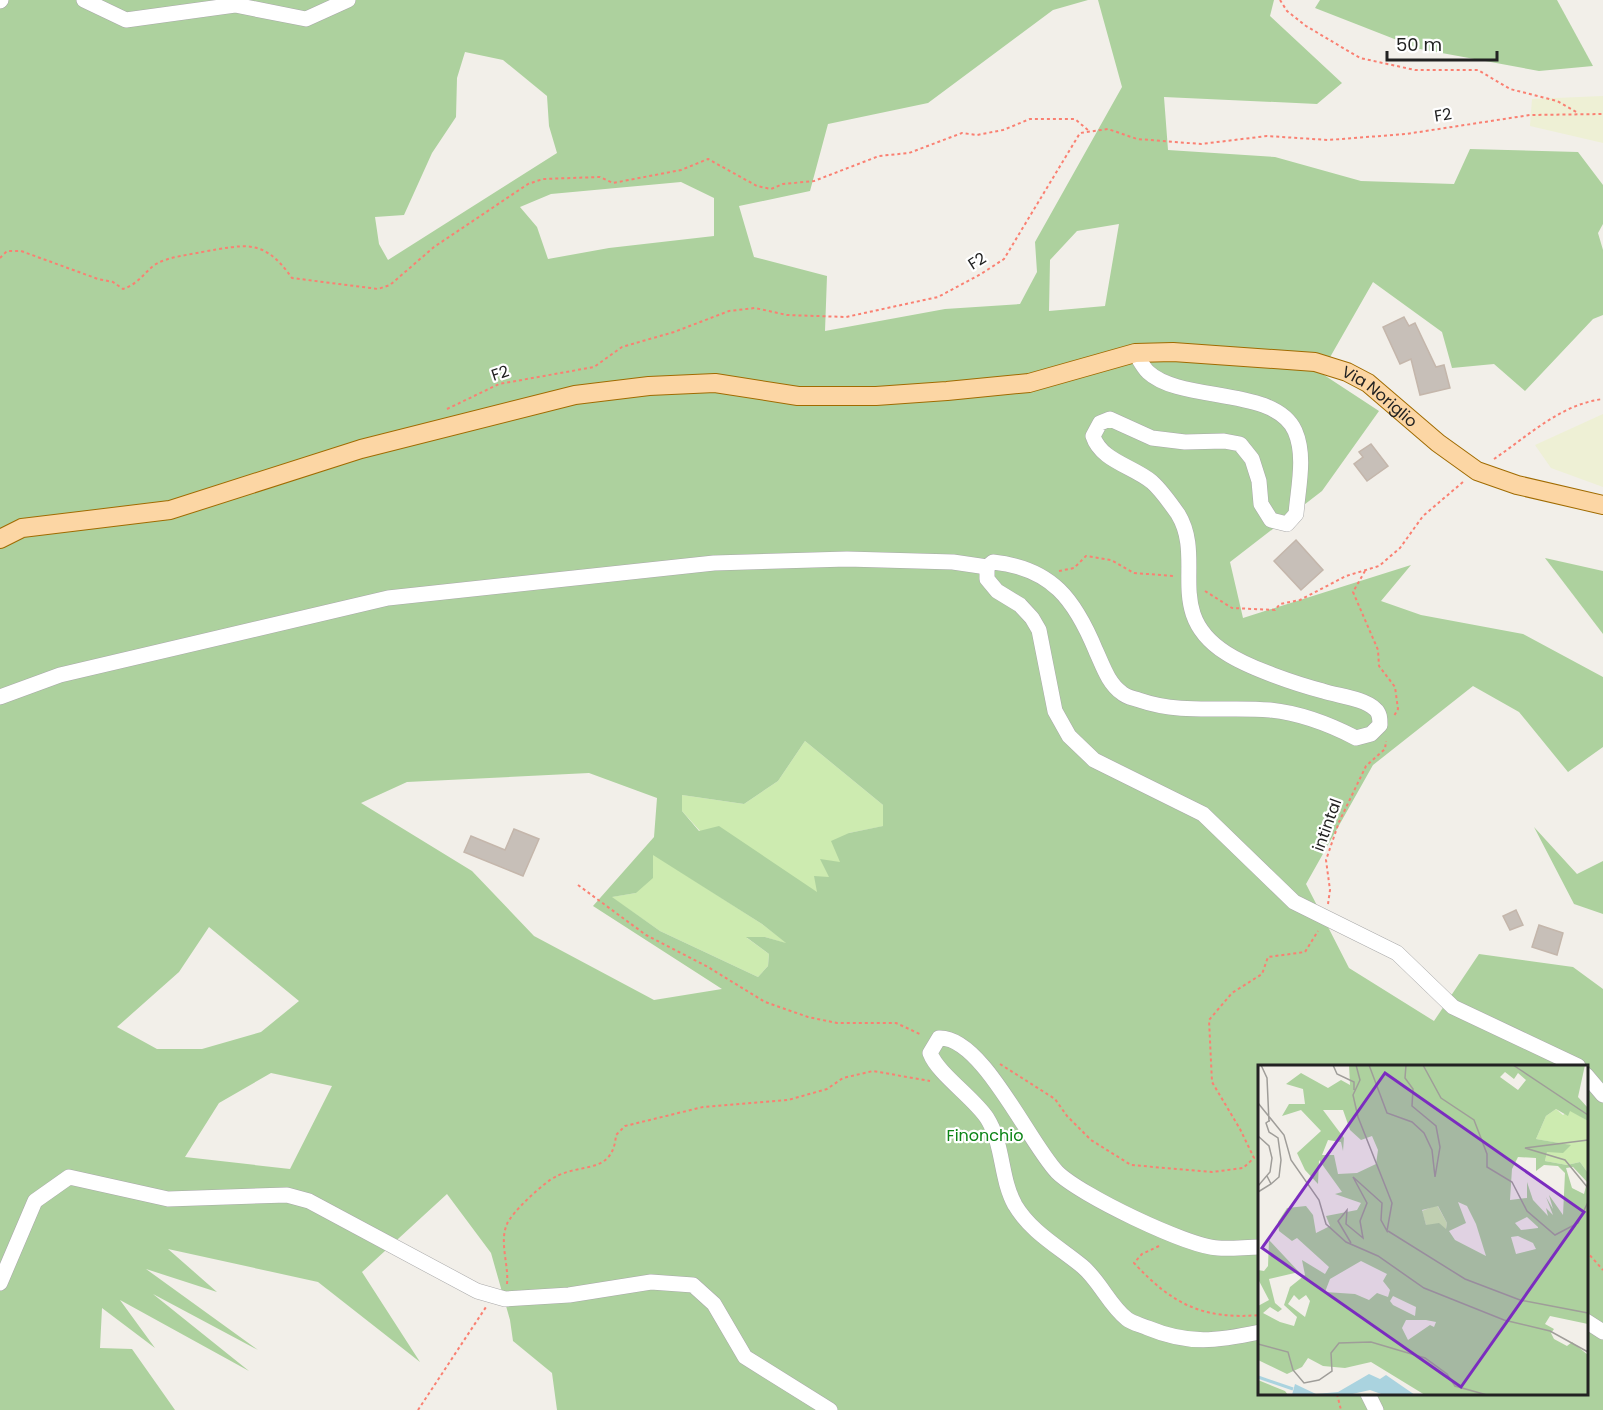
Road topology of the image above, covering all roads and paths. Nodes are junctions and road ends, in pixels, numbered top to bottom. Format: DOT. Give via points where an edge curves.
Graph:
graph roads {
  1 [pos="84,0"];
  2 [pos="348,0"];
  3 [pos="1280,0"];
  4 [pos="1580,114"];
  5 [pos="1603,114"];
  6 [pos="1095,131"];
  7 [pos="0,258"];
  8 [pos="1134,353"];
  9 [pos="1603,399"];
  10 [pos="444,411"];
  11 [pos="1477,471"];
  12 [pos="1603,505"];
  13 [pos="0,539"];
  14 [pos="987,567"];
  15 [pos="1365,571"];
  16 [pos="1039,574"];
  17 [pos="1186,578"];
  18 [pos="0,697"];
  19 [pos="1392,719"];
  20 [pos="1386,739"];
  21 [pos="578,885"];
  22 [pos="1325,919"];
  23 [pos="934,1045"];
  24 [pos="979,1063"];
  25 [pos="1576,1065"];
  26 [pos="1588,1076"];
  27 [pos="959,1086"];
  28 [pos="1603,1095"];
  29 [pos="1168,1244"];
  30 [pos="1258,1247"];
  31 [pos="1588,1252"];
  32 [pos="1603,1270"];
  33 [pos="0,1283"];
  34 [pos="505,1299"];
  35 [pos="1258,1315"];
  36 [pos="1588,1322"];
  37 [pos="1258,1332"];
  38 [pos="1603,1332"];
  39 [pos="1337,1395"];
  40 [pos="1368,1395"];
  41 [pos="418,1410"];
  42 [pos="830,1410"];
  43 [pos="1341,1410"];
  44 [pos="1376,1410"];
  1 -- 2 [label="street" via="126,20 235,5 306,19"];
  3 -- 4 [label="path" via="1306,26 1360,58 1415,70 1478,70 1510,89 1557,101"];
  4 -- 5 [label="path, F2 / F2"];
  4 -- 6 [label="path, F2 / F2" via="1530,115 1406,134 1328,140 1267,136 1201,144 1137,139 1108,129"];
  6 -- 7 [label="path" via="1089,131 1075,119 1030,119 1003,130 962,134 909,153 879,156 814,181 771,189 708,159 681,170 613,183 600,177 543,180 528,184 482,213 390,285 378,289 292,278 271,256 243,244 157,264 136,284 123,289 113,282 21,251 7,251"];
  6 -- 10 [label="path, F2 / F2" via="1080,132 1004,259 938,297 875,312 826,316 787,315 755,308 729,311 622,347 594,367 499,384"];
  8 -- 11 [label="main road, Via Noriglio" via="1293,360 1347,372 1368,383"];
  8 -- 13 [label="main road, Via Noriglio" via="1029,383 947,391 798,396 715,383 575,395 361,449 170,510 22,528"];
  8 -- 17 [label="street" via="1148,372 1166,383 1278,412 1295,430 1301,460 1296,514 1287,524 1271,520 1261,504 1252,459 1240,444 1152,438 1110,419 1100,423 1093,436 1096,447 1153,483 1179,515 1188,547"];
  9 -- 11 [label="path" via="1591,400 1548,420"];
  11 -- 12 [label="main road, Via Noriglio" via="1517,485"];
  11 -- 15 [label="path" via="1423,516 1400,548 1379,566"];
  14 -- 16 [label="street" via="993,562 1012,564"];
  14 -- 18 [label="street" via="953,562 847,559 714,563 387,598 60,675"];
  14 -- 22 [label="street" via="987,579 997,591 1020,605 1039,630 1055,711 1069,736 1094,760 1203,814 1294,902"];
  15 -- 17 [label="path" via="1346,576 1300,600 1280,604 1275,610 1232,608"];
  15 -- 19 [label="path" via="1353,592 1378,650 1379,666 1395,687 1398,708"];
  16 -- 17 [label="path" via="1074,568 1086,556 1111,560 1134,573"];
  16 -- 17 [label="street" via="1068,598 1079,613 1107,677 1123,694 1156,706 1197,711 1271,710 1334,726 1356,738 1371,734 1380,725 1375,708 1310,688 1227,655 1204,638 1191,608"];
  20 -- 22 [label="path, intintal" via="1385,749 1366,766 1351,796 1326,860 1330,890"];
  21 -- 23 [label="path" via="646,935 765,1002 837,1023 896,1023"];
  22 -- 24 [label="path, intintal" via="1305,952 1268,957 1262,974 1232,993 1209,1020 1212,1082 1254,1158 1243,1168 1212,1172 1131,1165 1091,1140 1055,1099 1004,1064"];
  22 -- 25 [label="street" via="1397,953 1453,1007"];
  23 -- 24 [label="street" via="939,1038 950,1037 966,1047"];
  23 -- 27 [label="street" via="930,1053 934,1063"];
  24 -- 30 [label="street" via="1057,1172 1082,1190 1166,1232 1216,1248"];
  26 -- 28 [label="street"];
  27 -- 34 [label="path" via="945,1089 928,1081 873,1071 843,1078 827,1089 788,1100 703,1107 625,1126 616,1135 608,1158 592,1167 556,1176 507,1223"];
  27 -- 37 [label="street" via="987,1119 1002,1157 1006,1184 1023,1217 1094,1276 1127,1319 1160,1333 1201,1341"];
  29 -- 35 [label="path" via="1142,1254 1134,1263 1158,1289 1201,1313"];
  31 -- 32 [label="path"];
  33 -- 34 [label="street" via="35,1201 69,1178 168,1198 287,1195 309,1201 477,1291"];
  34 -- 41 [label="path" via="488,1306"];
  34 -- 42 [label="street" via="569,1295 651,1282 693,1285 714,1304 745,1357"];
  36 -- 38 [label="street"];
  39 -- 43 [label="path"];
  40 -- 44 [label="street"];
}
